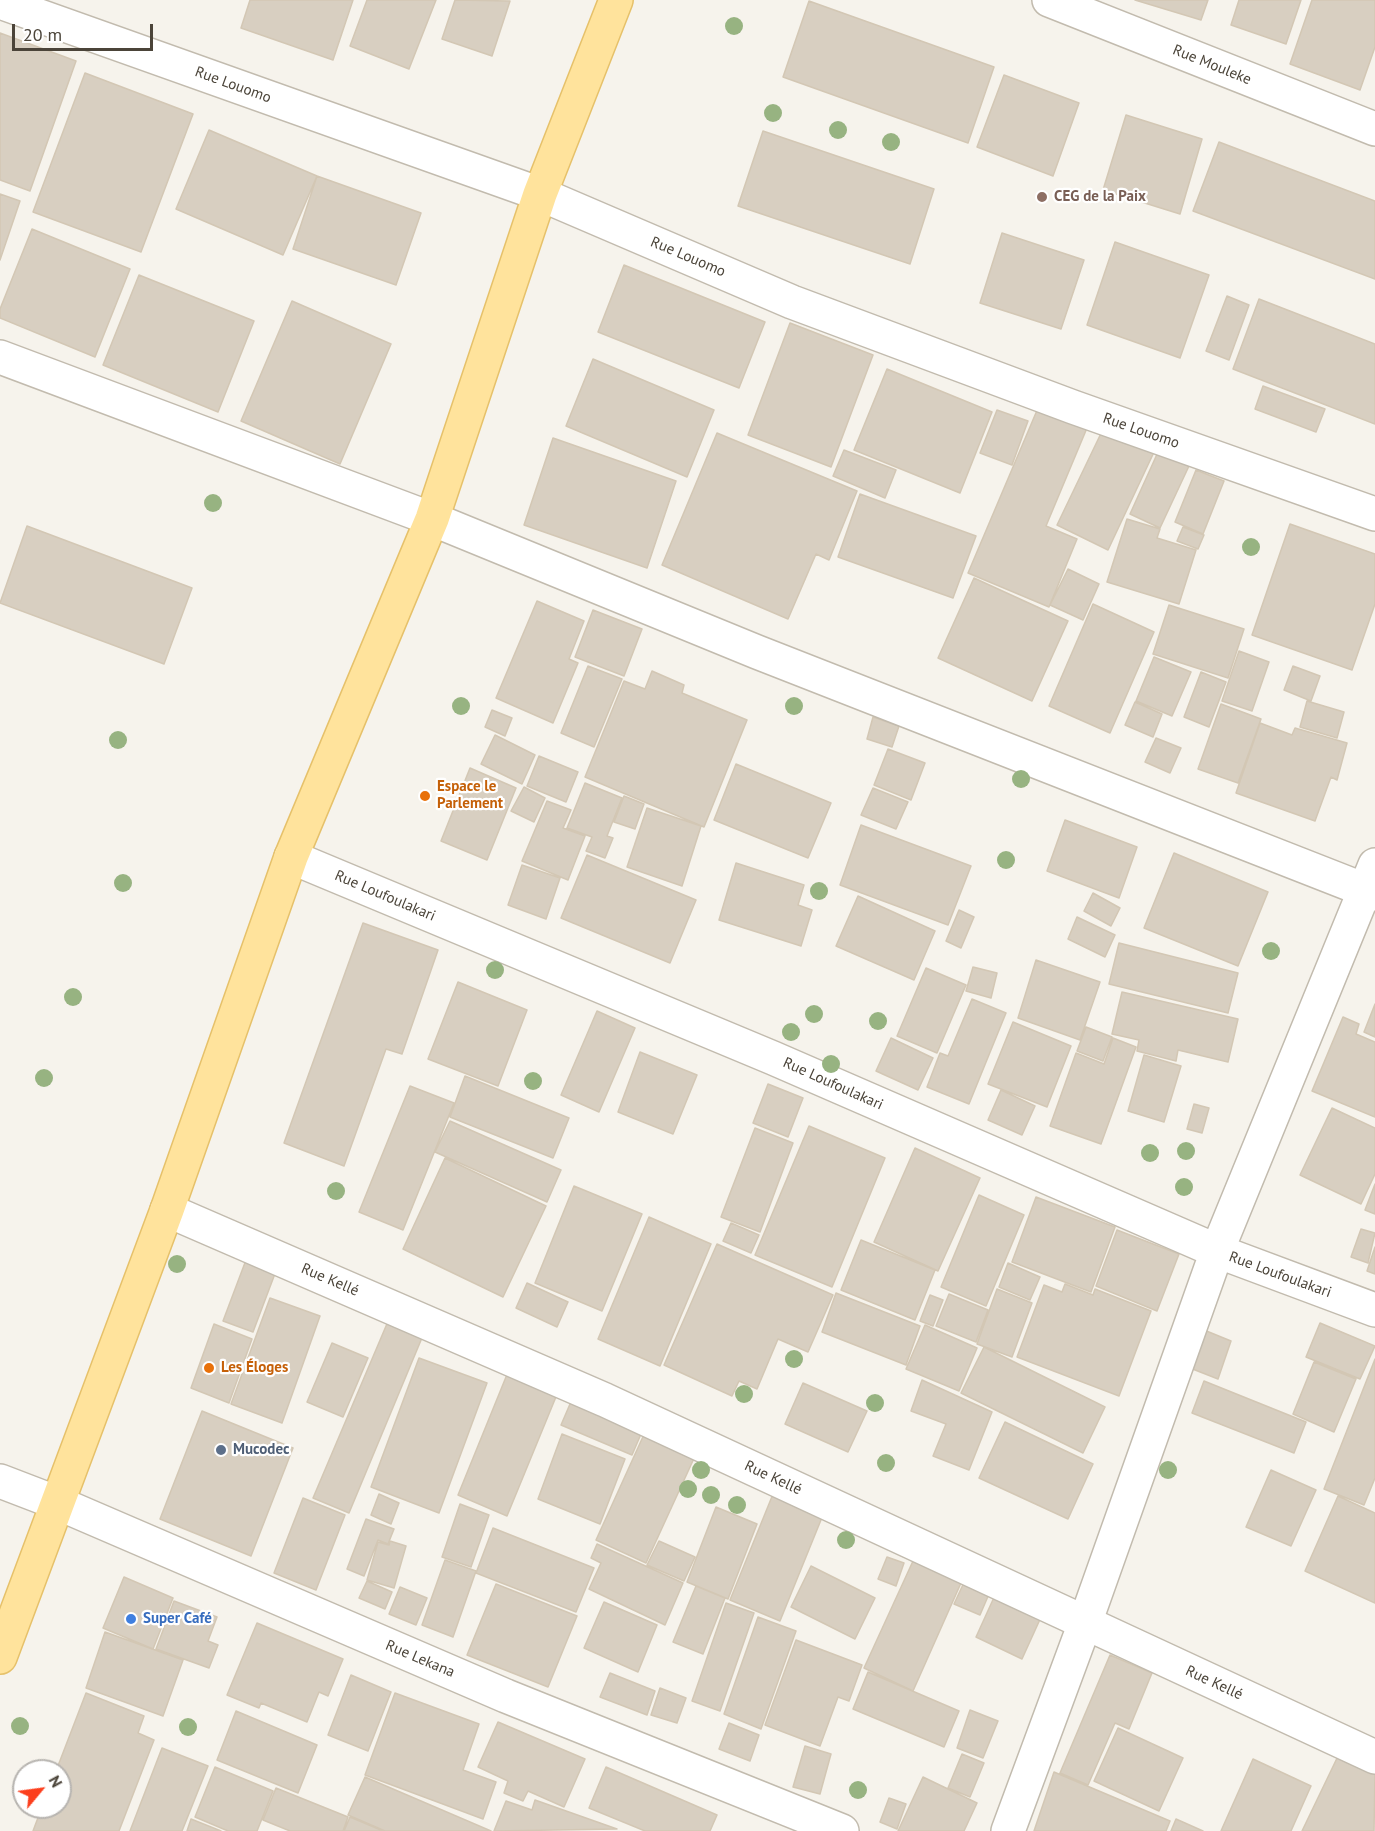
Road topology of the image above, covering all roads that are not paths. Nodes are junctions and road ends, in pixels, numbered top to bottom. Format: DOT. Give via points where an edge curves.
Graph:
graph roads {
  1 [pos="616,0"];
  2 [pos="1049,0"];
  3 [pos="0,2"];
  4 [pos="1375,129"];
  5 [pos="540,194"];
  6 [pos="0,357"];
  7 [pos="1375,514"];
  8 [pos="432,519"];
  9 [pos="291,857"];
  10 [pos="1372,883"];
  11 [pos="167,1210"];
  12 [pos="1217,1251"];
  13 [pos="1375,1310"];
  14 [pos="0,1481"];
  15 [pos="60,1504"];
  16 [pos="1085,1623"];
  17 [pos="0,1657"];
  18 [pos="1375,1757"];
  19 [pos="842,1831"];
  20 [pos="1008,1831"];
  1 -- 5 [label="main road"];
  2 -- 4 [label="street, Rue Mouleke"];
  3 -- 5 [label="street, Rue Louomo"];
  5 -- 7 [label="street, Rue Louomo" via="792,302"];
  5 -- 8 [label="main road"];
  6 -- 8 [label="street"];
  8 -- 9 [label="main road"];
  8 -- 10 [label="street" via="757,652"];
  9 -- 11 [label="main road"];
  9 -- 12 [label="street, Rue Loufoulakari" via="773,1058"];
  10 -- 12 [label="street"];
  11 -- 15 [label="main road"];
  11 -- 16 [label="street, Rue Kellé" via="605,1400"];
  12 -- 13 [label="street, Rue Loufoulakari"];
  12 -- 16 [label="street"];
  14 -- 15 [label="street, Rue Lekana"];
  15 -- 17 [label="main road"];
  15 -- 19 [label="street, Rue Lekana" via="506,1696"];
  16 -- 18 [label="street, Rue Kellé"];
  16 -- 20 [label="street"];
}
